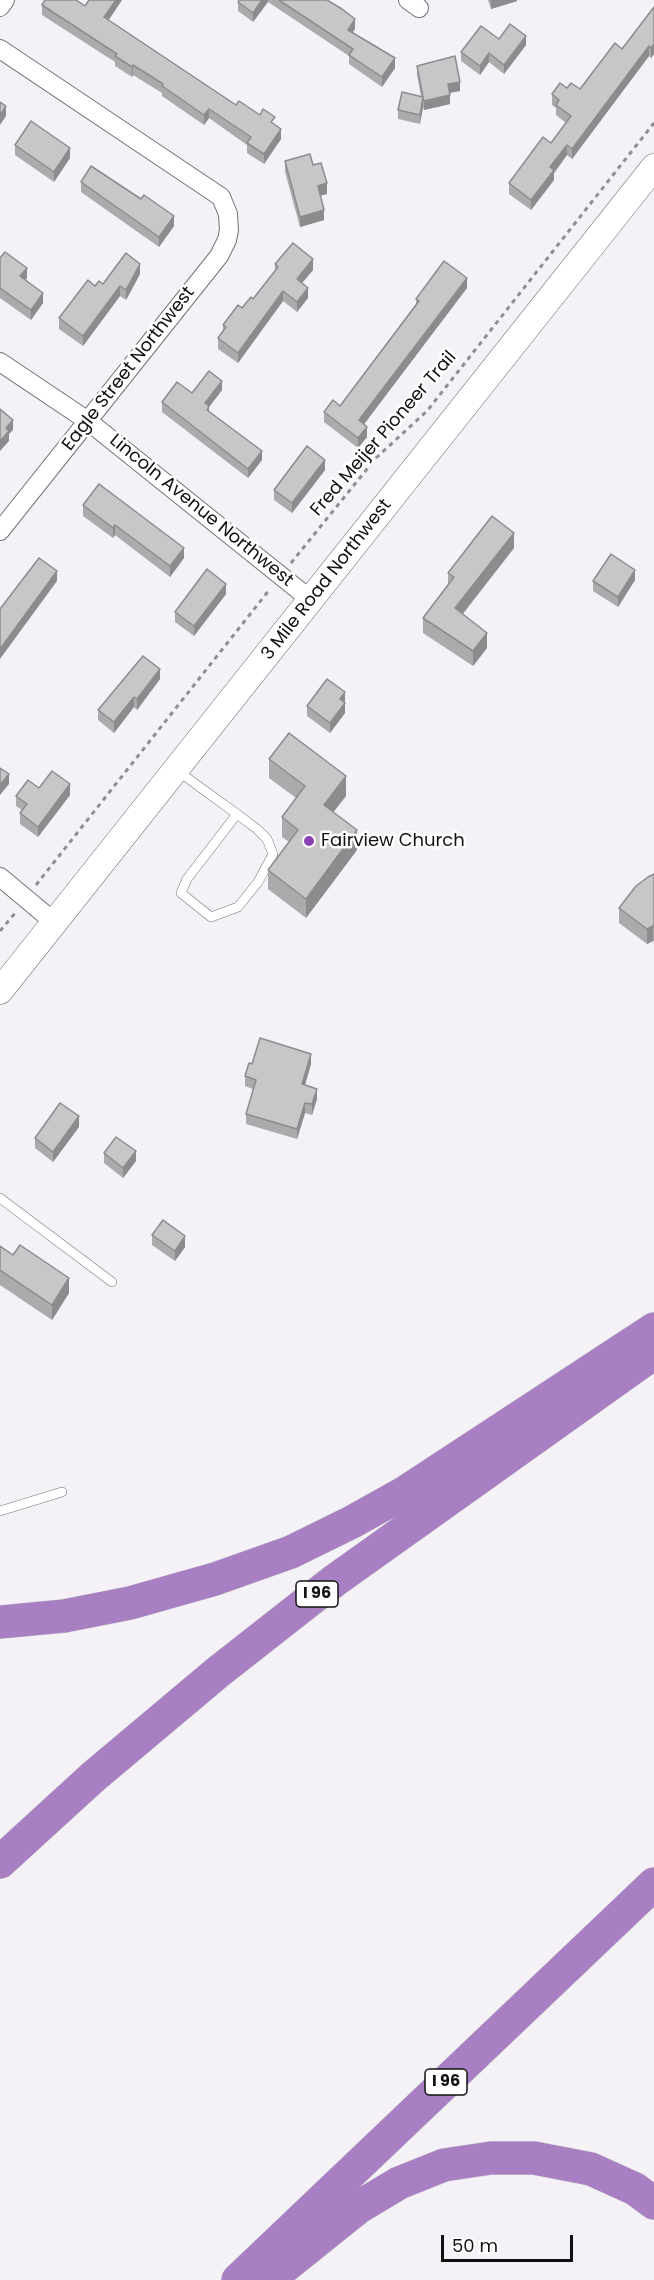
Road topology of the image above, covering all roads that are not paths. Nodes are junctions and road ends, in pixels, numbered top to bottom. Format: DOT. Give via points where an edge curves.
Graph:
graph roads {
  1 [pos="5,0"];
  2 [pos="0,7"];
  3 [pos="0,49"];
  4 [pos="654,167"];
  5 [pos="0,362"];
  6 [pos="88,421"];
  7 [pos="0,531"];
  8 [pos="311,600"];
  9 [pos="177,770"];
  10 [pos="237,814"];
  11 [pos="0,877"];
  12 [pos="54,922"];
  13 [pos="0,991"];
  14 [pos="0,1198"];
  15 [pos="112,1282"];
  16 [pos="654,1329"];
  17 [pos="654,1353"];
  18 [pos="62,1492"];
  19 [pos="0,1511"];
  20 [pos="0,1622"];
  21 [pos="0,1862"];
  22 [pos="654,1884"];
  23 [pos="654,2203"];
  24 [pos="238,2280"];
  25 [pos="268,2280"];
  1 -- 2 [label="street"];
  3 -- 6 [label="street, Eagle Street Northwest" via="220,197 228,214 229,230 219,256"];
  4 -- 8 [label="main road, 3 Mile Road Northwest"];
  5 -- 6 [label="street, Lincoln Avenue Northwest"];
  6 -- 7 [label="street, Eagle Street Northwest"];
  6 -- 8 [label="street, Lincoln Avenue Northwest"];
  8 -- 9 [label="main road, 3 Mile Road Northwest"];
  9 -- 10 [label="lane"];
  9 -- 12 [label="main road, 3 Mile Road Northwest"];
  10 -- 10 [label="lane" via="267,839 273,854 238,907 211,917 181,893 187,879"];
  11 -- 12 [label="street"];
  12 -- 13 [label="main road, 3 Mile Road Northwest"];
  14 -- 15 [label="lane"];
  16 -- 20 [label="highway" via="404,1492 291,1552 130,1603 64,1616"];
  17 -- 21 [label="highway, I 96" via="334,1581 102,1769"];
  18 -- 19 [label="lane"];
  22 -- 24 [label="highway, I 96"];
  23 -- 25 [label="highway" via="635,2189 591,2169 534,2158 491,2158 444,2165 399,2183 358,2207"];
}
